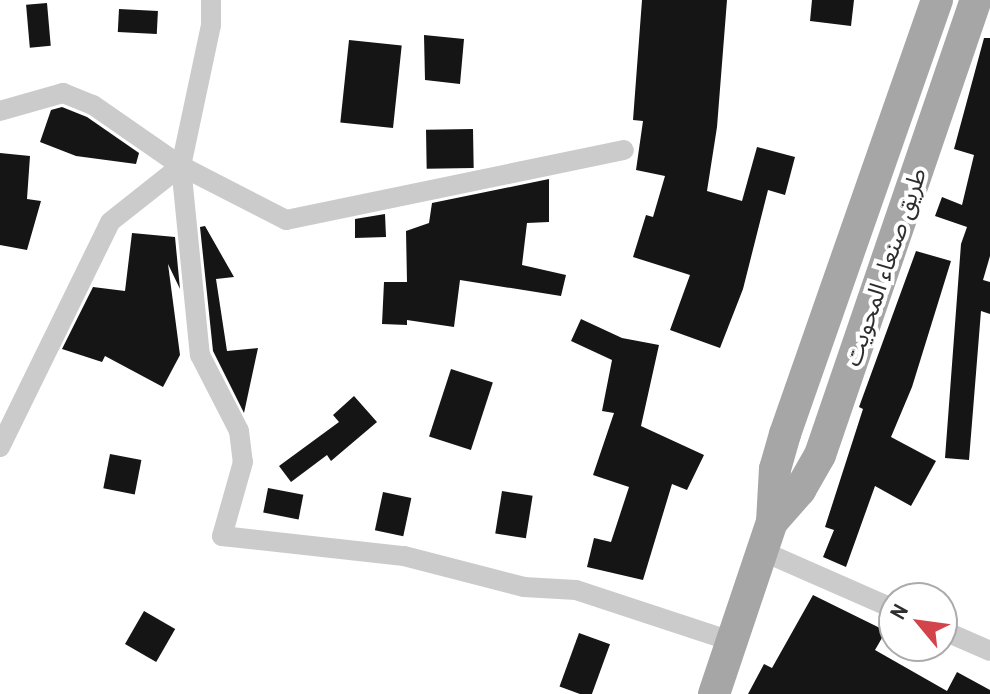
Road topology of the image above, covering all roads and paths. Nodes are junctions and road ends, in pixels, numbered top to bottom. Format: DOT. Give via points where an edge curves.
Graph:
graph roads {
  1 [pos="211,0"];
  2 [pos="937,0"];
  3 [pos="976,0"];
  4 [pos="0,111"];
  5 [pos="624,150"];
  6 [pos="181,166"];
  7 [pos="0,447"];
  8 [pos="767,537"];
  9 [pos="878,600"];
  10 [pos="958,637"];
  11 [pos="731,641"];
  12 [pos="990,651"];
  13 [pos="714,694"];
  1 -- 6 [label="street" via="211,25"];
  2 -- 8 [label="main road, طريق صنعاء المحويت" via="779,451"];
  3 -- 8 [label="main road, طريق صنعاء المحويت" via="820,455"];
  4 -- 6 [label="street" via="63,93 93,105"];
  5 -- 6 [label="street" via="286,220"];
  6 -- 7 [label="street" via="110,222"];
  6 -- 11 [label="street" via="200,355 239,431 243,462 222,536 404,556 524,587 576,590"];
  8 -- 9 [label="street"];
  8 -- 11 [label="main road, طريق صنعاء المحويت"];
  10 -- 12 [label="street"];
  11 -- 13 [label="main road, طريق صنعاء المحويت"];
}
